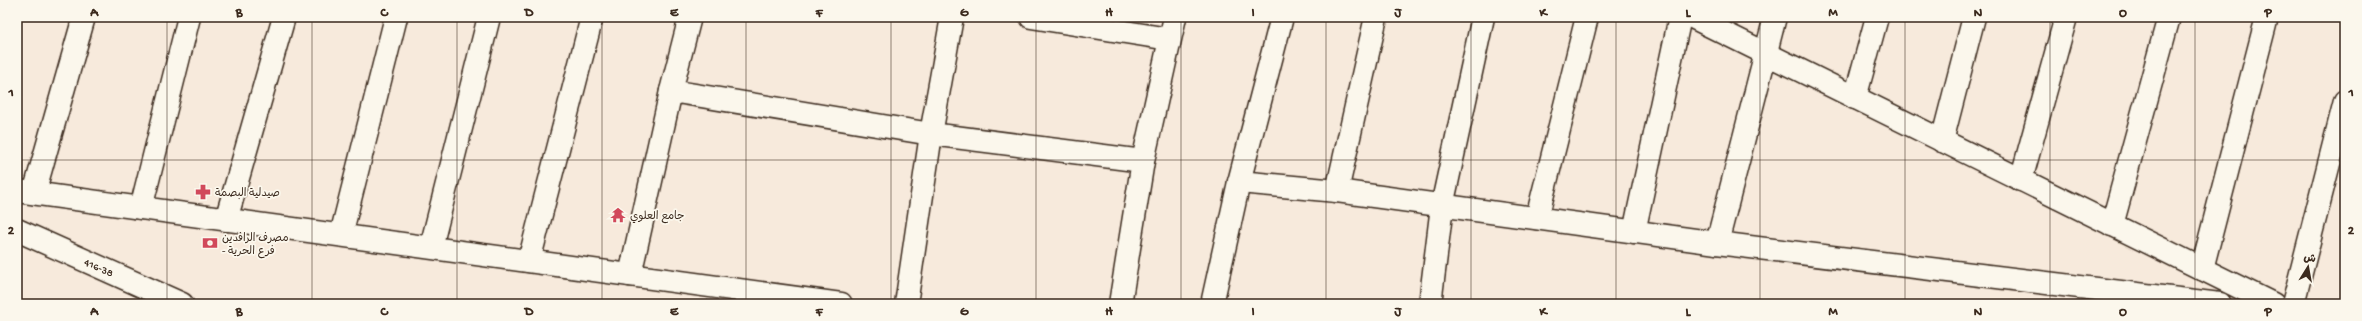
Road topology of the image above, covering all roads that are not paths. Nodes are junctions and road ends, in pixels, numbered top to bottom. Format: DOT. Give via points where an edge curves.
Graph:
graph roads {
  1 [pos="84,17"];
  2 [pos="189,17"];
  3 [pos="284,17"];
  4 [pos="396,17"];
  5 [pos="489,17"];
  6 [pos="592,17"];
  7 [pos="690,17"];
  8 [pos="952,17"];
  9 [pos="1031,17"];
  10 [pos="1175,17"];
  11 [pos="1282,17"];
  12 [pos="1376,17"];
  13 [pos="1483,17"];
  14 [pos="1587,17"];
  15 [pos="1680,17"];
  16 [pos="1692,17"];
  17 [pos="1775,17"];
  18 [pos="1877,17"];
  19 [pos="1974,17"];
  20 [pos="2066,17"];
  21 [pos="2170,17"];
  22 [pos="2267,17"];
  23 [pos="1169,39"];
  24 [pos="1765,53"];
  25 [pos="671,91"];
  26 [pos="1855,98"];
  27 [pos="2345,101"];
  28 [pos="931,134"];
  29 [pos="1942,141"];
  30 [pos="1143,161"];
  31 [pos="2021,180"];
  32 [pos="1239,182"];
  33 [pos="1337,191"];
  34 [pos="26,192"];
  35 [pos="1442,206"];
  36 [pos="141,208"];
  37 [pos="1537,218"];
  38 [pos="226,220"];
  39 [pos="2112,225"];
  40 [pos="17,230"];
  41 [pos="1634,232"];
  42 [pos="341,235"];
  43 [pos="1717,243"];
  44 [pos="431,247"];
  45 [pos="529,261"];
  46 [pos="2202,269"];
  47 [pos="630,275"];
  48 [pos="745,298"];
  49 [pos="182,304"];
  50 [pos="841,304"];
  51 [pos="906,304"];
  52 [pos="1120,304"];
  53 [pos="1212,304"];
  54 [pos="1430,304"];
  55 [pos="2220,304"];
  56 [pos="2273,304"];
  57 [pos="2293,304"];
  1 -- 34 [label="street"];
  2 -- 36 [label="street"];
  3 -- 38 [label="street"];
  4 -- 42 [label="street"];
  5 -- 44 [label="street"];
  6 -- 45 [label="street"];
  7 -- 25 [label="street"];
  8 -- 28 [label="street"];
  9 -- 23 [label="street"];
  10 -- 23 [label="street"];
  11 -- 32 [label="street"];
  12 -- 33 [label="street"];
  13 -- 35 [label="street"];
  14 -- 37 [label="street"];
  15 -- 41 [label="street"];
  16 -- 24 [label="street"];
  17 -- 24 [label="street"];
  18 -- 26 [label="street"];
  19 -- 29 [label="street"];
  20 -- 31 [label="street"];
  21 -- 39 [label="street"];
  22 -- 46 [label="street"];
  23 -- 30 [label="street"];
  24 -- 26 [label="street"];
  24 -- 43 [label="street"];
  25 -- 28 [label="street"];
  25 -- 47 [label="street"];
  26 -- 29 [label="street"];
  27 -- 57 [label="street"];
  28 -- 30 [label="street"];
  28 -- 51 [label="street"];
  29 -- 31 [label="street"];
  30 -- 52 [label="street"];
  31 -- 39 [label="street"];
  32 -- 33 [label="street"];
  32 -- 53 [label="street"];
  33 -- 35 [label="street"];
  34 -- 36 [label="street"];
  35 -- 37 [label="street"];
  35 -- 54 [label="street"];
  36 -- 38 [label="street"];
  37 -- 41 [label="street"];
  38 -- 42 [label="street"];
  39 -- 46 [label="street"];
  40 -- 49 [label="street, 416-38"];
  41 -- 43 [label="street"];
  42 -- 44 [label="street"];
  43 -- 55 [label="street"];
  44 -- 45 [label="street"];
  45 -- 47 [label="street"];
  46 -- 56 [label="street"];
  47 -- 48 [label="street"];
  48 -- 50 [label="street"];
}
